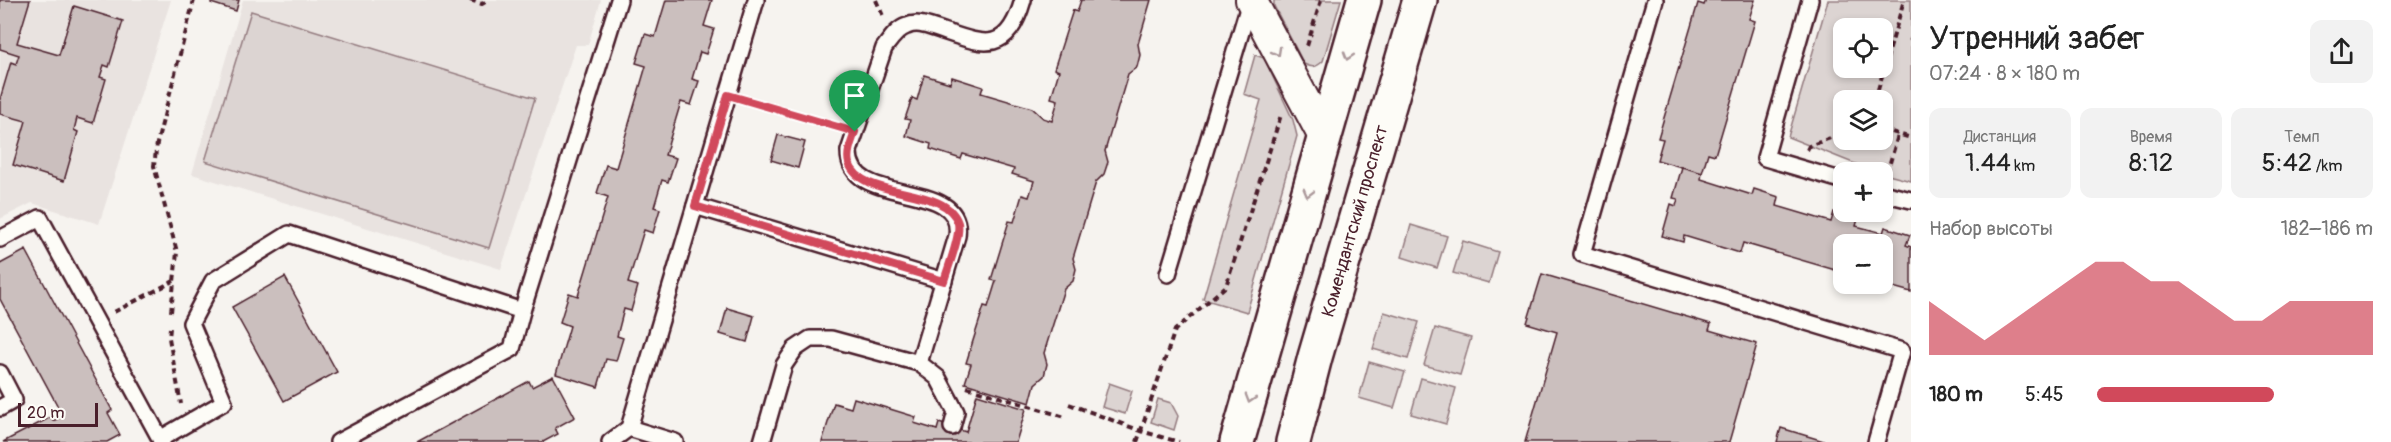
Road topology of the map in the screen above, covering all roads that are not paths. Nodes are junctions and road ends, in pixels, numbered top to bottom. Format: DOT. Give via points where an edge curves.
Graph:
graph roads {
  1 [pos="619,0"];
  2 [pos="756,0"];
  3 [pos="1023,0"];
  4 [pos="1364,0"];
  5 [pos="1420,0"];
  6 [pos="1655,0"];
  7 [pos="1810,0"];
  8 [pos="1251,1"];
  9 [pos="1324,137"];
  10 [pos="1833,178"];
  11 [pos="1893,196"];
  12 [pos="1911,201"];
  13 [pos="695,206"];
  14 [pos="0,239"];
  15 [pos="1168,274"];
  16 [pos="944,281"];
  17 [pos="522,311"];
  18 [pos="919,363"];
  19 [pos="0,373"];
  20 [pos="0,408"];
  21 [pos="952,427"];
  22 [pos="629,428"];
  23 [pos="161,440"];
  24 [pos="338,442"];
  25 [pos="610,442"];
  26 [pos="675,442"];
  27 [pos="762,442"];
  28 [pos="1237,442"];
  29 [pos="1293,442"];
  30 [pos="1876,442"];
  1 -- 17 [label="lane"];
  2 -- 13 [label="lane"];
  3 -- 16 [label="lane" via="1011,31 996,41 978,43 920,24 906,26 884,48 849,151 849,163 857,175 942,204 953,212 959,225"];
  4 -- 9 [label="main road, one-way"];
  5 -- 29 [label="main road, Комендантский проспект"];
  6 -- 30 [label="lane" via="1582,254 1902,351"];
  7 -- 10 [label="lane" via="1765,158"];
  8 -- 9 [label="street, one-way"];
  8 -- 15 [label="lane"];
  9 -- 28 [label="main road, one-way"];
  11 -- 12 [label="lane"];
  13 -- 16 [label="lane"];
  13 -- 22 [label="lane"];
  14 -- 23 [label="lane" via="40,218"];
  16 -- 18 [label="lane"];
  17 -- 23 [label="lane" via="289,234 213,281 191,323 224,402"];
  17 -- 24 [label="lane" via="512,349"];
  18 -- 21 [label="lane" via="938,378 956,412"];
  18 -- 27 [label="lane" via="831,339 810,339 795,349 784,365"];
  19 -- 20 [label="lane" via="14,400"];
  22 -- 25 [label="lane"];
  22 -- 26 [label="lane"];
}
